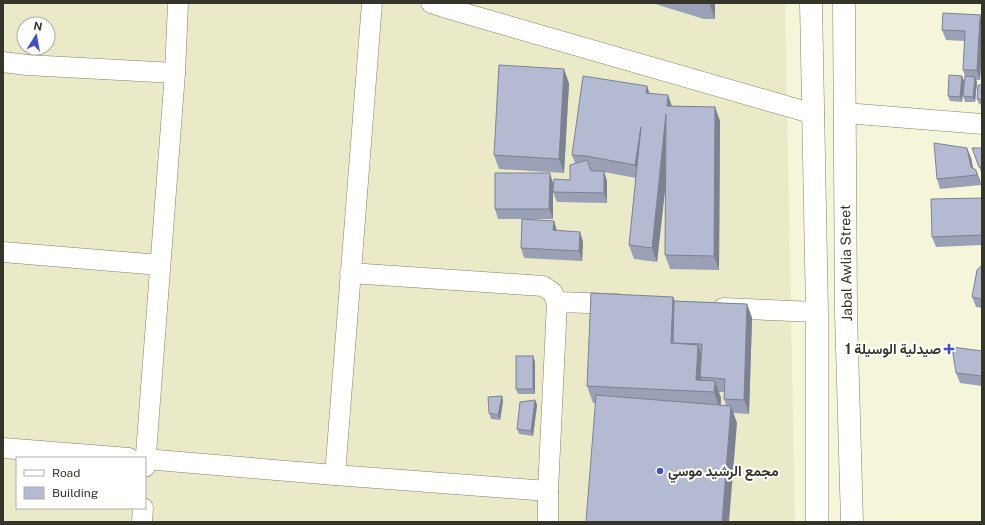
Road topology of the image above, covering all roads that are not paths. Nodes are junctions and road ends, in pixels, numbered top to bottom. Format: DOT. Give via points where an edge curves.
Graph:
graph roads {
  1 [pos="178,3"];
  2 [pos="372,3"];
  3 [pos="431,3"];
  4 [pos="811,3"];
  5 [pos="844,3"];
  6 [pos="453,7"];
  7 [pos="3,62"];
  8 [pos="175,73"];
  9 [pos="845,113"];
  10 [pos="814,114"];
  11 [pos="982,124"];
  12 [pos="3,252"];
  13 [pos="160,265"];
  14 [pos="350,273"];
  15 [pos="556,302"];
  16 [pos="635,305"];
  17 [pos="706,308"];
  18 [pos="817,312"];
  19 [pos="3,448"];
  20 [pos="116,457"];
  21 [pos="145,457"];
  22 [pos="146,459"];
  23 [pos="335,475"];
  24 [pos="548,491"];
  25 [pos="143,509"];
  26 [pos="142,522"];
  27 [pos="548,522"];
  28 [pos="817,522"];
  29 [pos="852,522"];
  1 -- 8 [label="street"];
  2 -- 14 [label="street"];
  3 -- 6 [label="street"];
  4 -- 10 [label="main road"];
  5 -- 9 [label="main road, Jabal Awlia Street"];
  6 -- 10 [label="street"];
  7 -- 8 [label="street"];
  8 -- 13 [label="street"];
  9 -- 11 [label="street"];
  9 -- 29 [label="main road, Jabal Awlia Street" via="846,313"];
  10 -- 18 [label="main road"];
  12 -- 13 [label="street"];
  13 -- 21 [label="street"];
  14 -- 15 [label="street" via="542,286 552,292"];
  14 -- 23 [label="street"];
  15 -- 16 [label="street"];
  15 -- 24 [label="street"];
  17 -- 18 [label="street"];
  18 -- 28 [label="main road"];
  19 -- 20 [label="street"];
  22 -- 23 [label="street"];
  23 -- 24 [label="street"];
  24 -- 27 [label="street"];
  25 -- 26 [label="street"];
}
